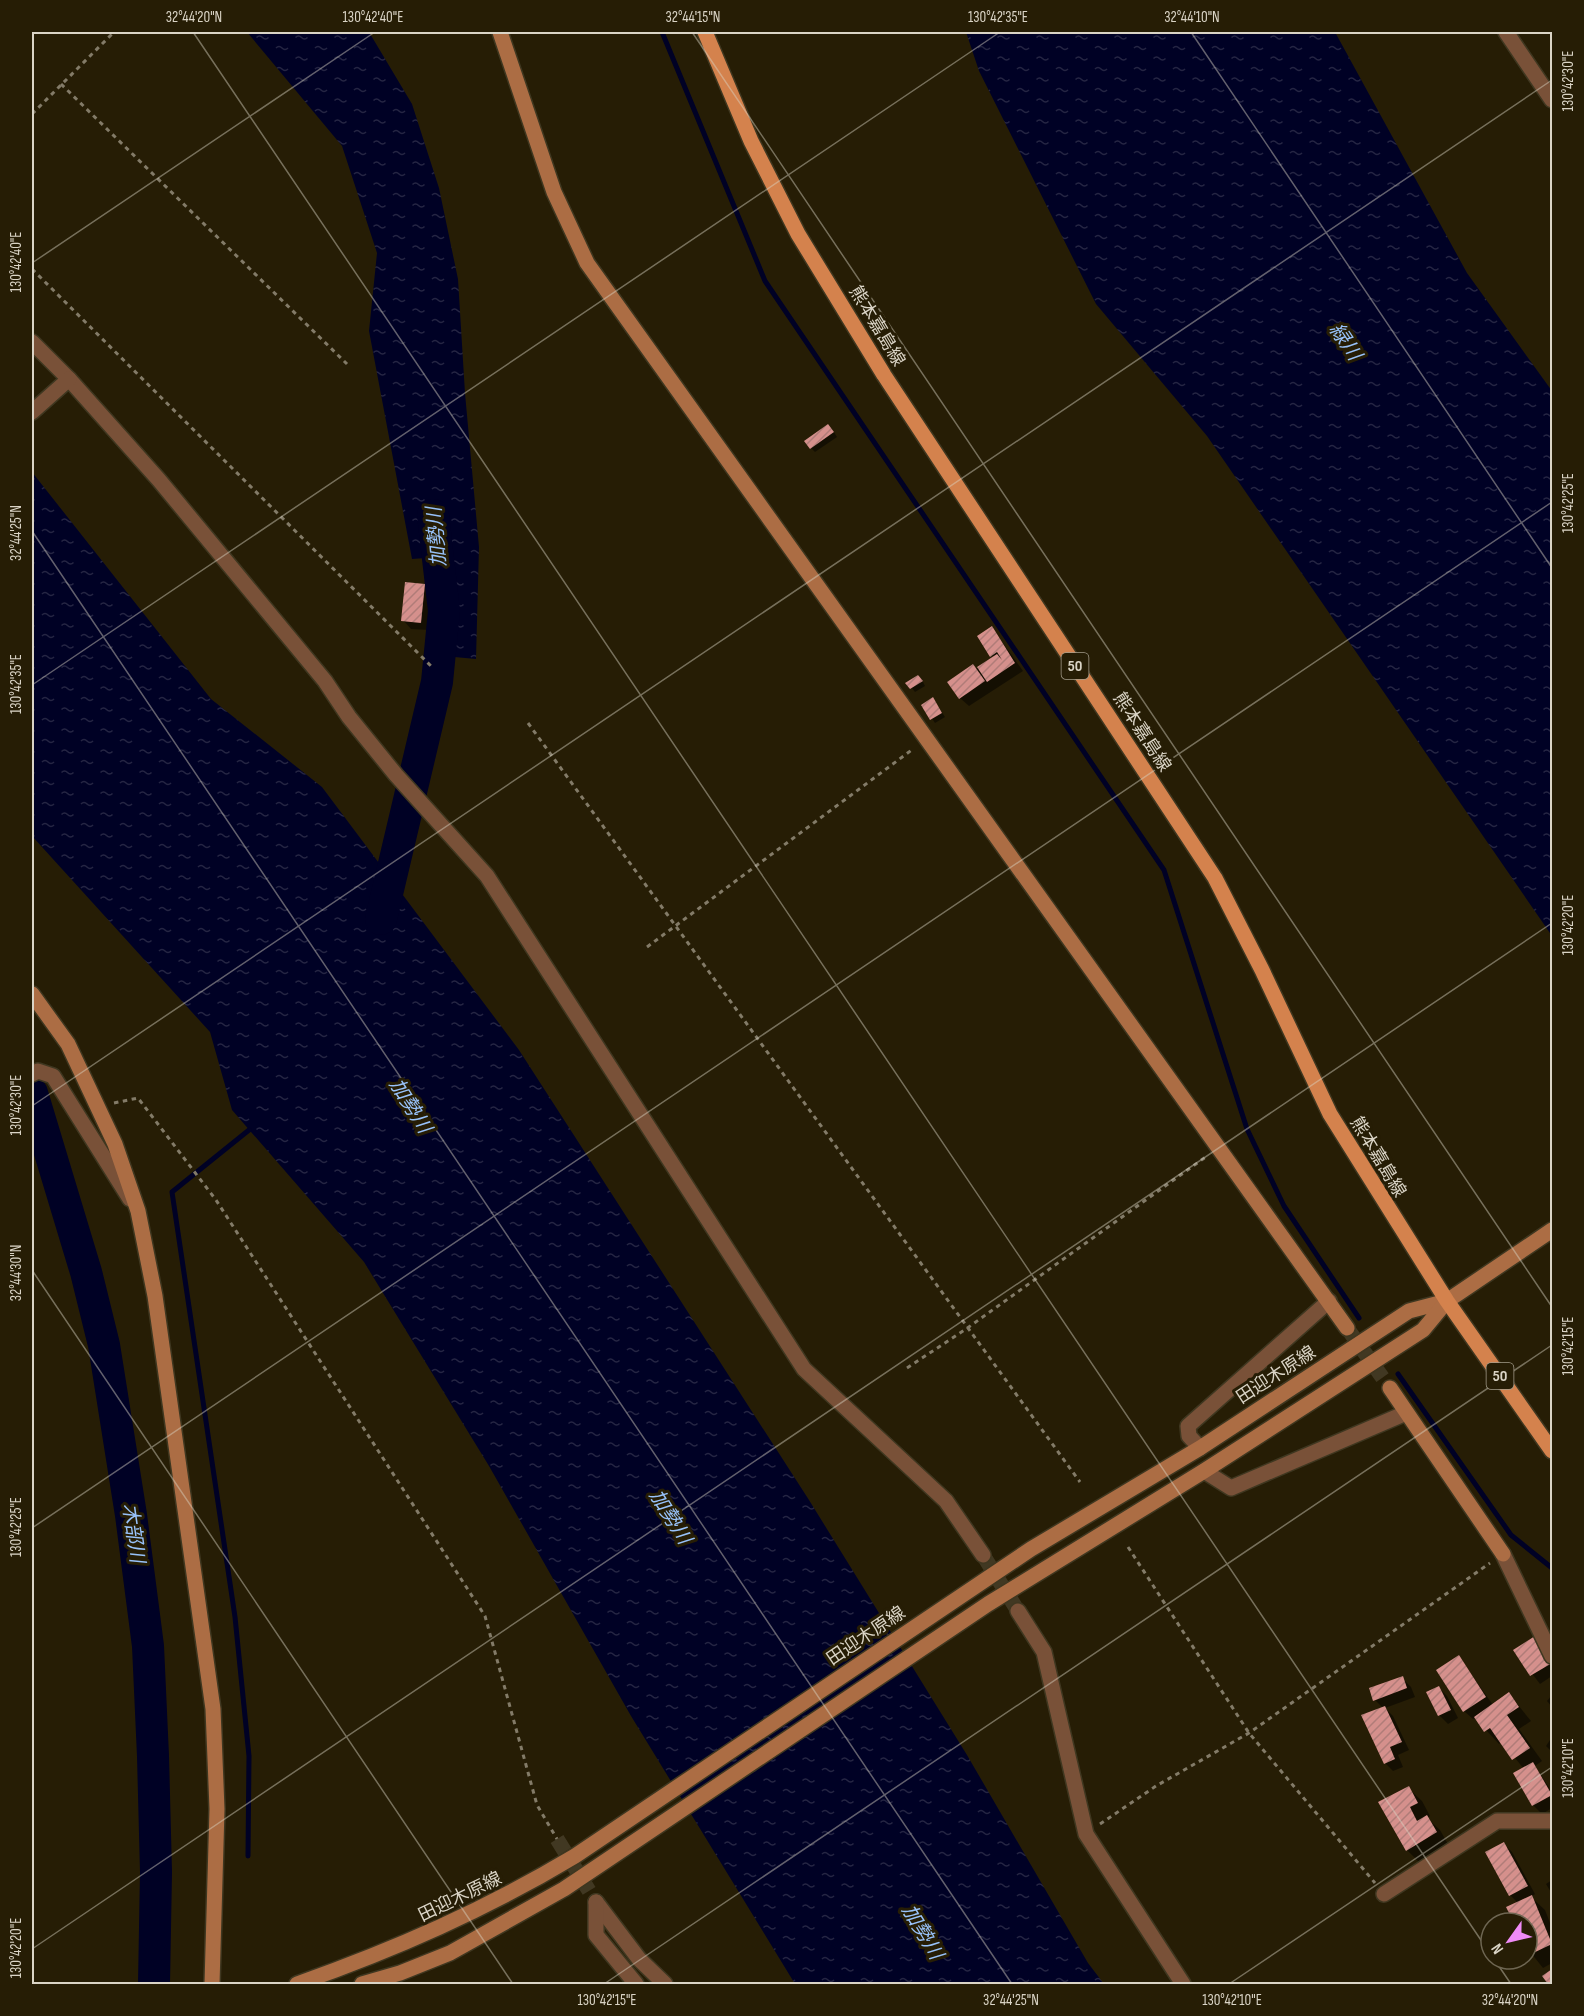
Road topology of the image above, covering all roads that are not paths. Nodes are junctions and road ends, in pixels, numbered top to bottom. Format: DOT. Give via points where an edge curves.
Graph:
graph roads {
  1 [pos="500,32"];
  2 [pos="705,32"];
  3 [pos="1506,32"];
  4 [pos="1552,100"];
  5 [pos="32,342"];
  6 [pos="69,379"];
  7 [pos="32,412"];
  8 [pos="32,994"];
  9 [pos="34,1072"];
  10 [pos="138,1211"];
  11 [pos="1552,1230"];
  12 [pos="1329,1301"];
  13 [pos="1447,1301"];
  14 [pos="1347,1328"];
  15 [pos="1390,1389"];
  16 [pos="1406,1413"];
  17 [pos="1200,1448"];
  18 [pos="1552,1451"];
  19 [pos="1204,1471"];
  20 [pos="983,1555"];
  21 [pos="1018,1611"];
  22 [pos="1552,1656"];
  23 [pos="1552,1821"];
  24 [pos="1384,1894"];
  25 [pos="212,1984"];
  26 [pos="297,1984"];
  27 [pos="362,1984"];
  28 [pos="636,1984"];
  29 [pos="665,1984"];
  30 [pos="1183,1984"];
  1 -- 12 [label="street" via="554,192 587,263"];
  2 -- 13 [label="main road, 熊本嘉島線 / 50" via="751,141 798,234 884,375 1215,878 1330,1114"];
  3 -- 4 [label="street"];
  5 -- 6 [label="street"];
  6 -- 7 [label="street"];
  6 -- 20 [label="street" via="159,480 310,663 396,775 487,876 804,1369 946,1501"];
  8 -- 10 [label="street" via="68,1044 115,1144"];
  9 -- 10 [label="street" via="53,1076"];
  10 -- 25 [label="street" via="155,1296 213,1709 217,1809"];
  11 -- 13 [label="street, 田迎木原線"];
  12 -- 14 [label="street"];
  12 -- 17 [label="street" via="1188,1426 1189,1436"];
  13 -- 17 [label="street, 田迎木原線" via="1409,1311"];
  13 -- 18 [label="main road, 熊本嘉島線 / 50"];
  13 -- 19 [label="street, 田迎木原線" via="1424,1330"];
  15 -- 16 [label="street"];
  16 -- 19 [label="street" via="1231,1488"];
  16 -- 22 [label="street" via="1503,1554"];
  17 -- 26 [label="street, 田迎木原線" via="1031,1549 576,1856 510,1894 402,1946"];
  19 -- 27 [label="street, 田迎木原線" via="968,1618 573,1883 450,1953"];
  21 -- 30 [label="street" via="1044,1652 1086,1834"];
  23 -- 24 [label="street" via="1497,1821"];
  28 -- 29 [label="street" via="596,1935 596,1902 639,1959"];
}
